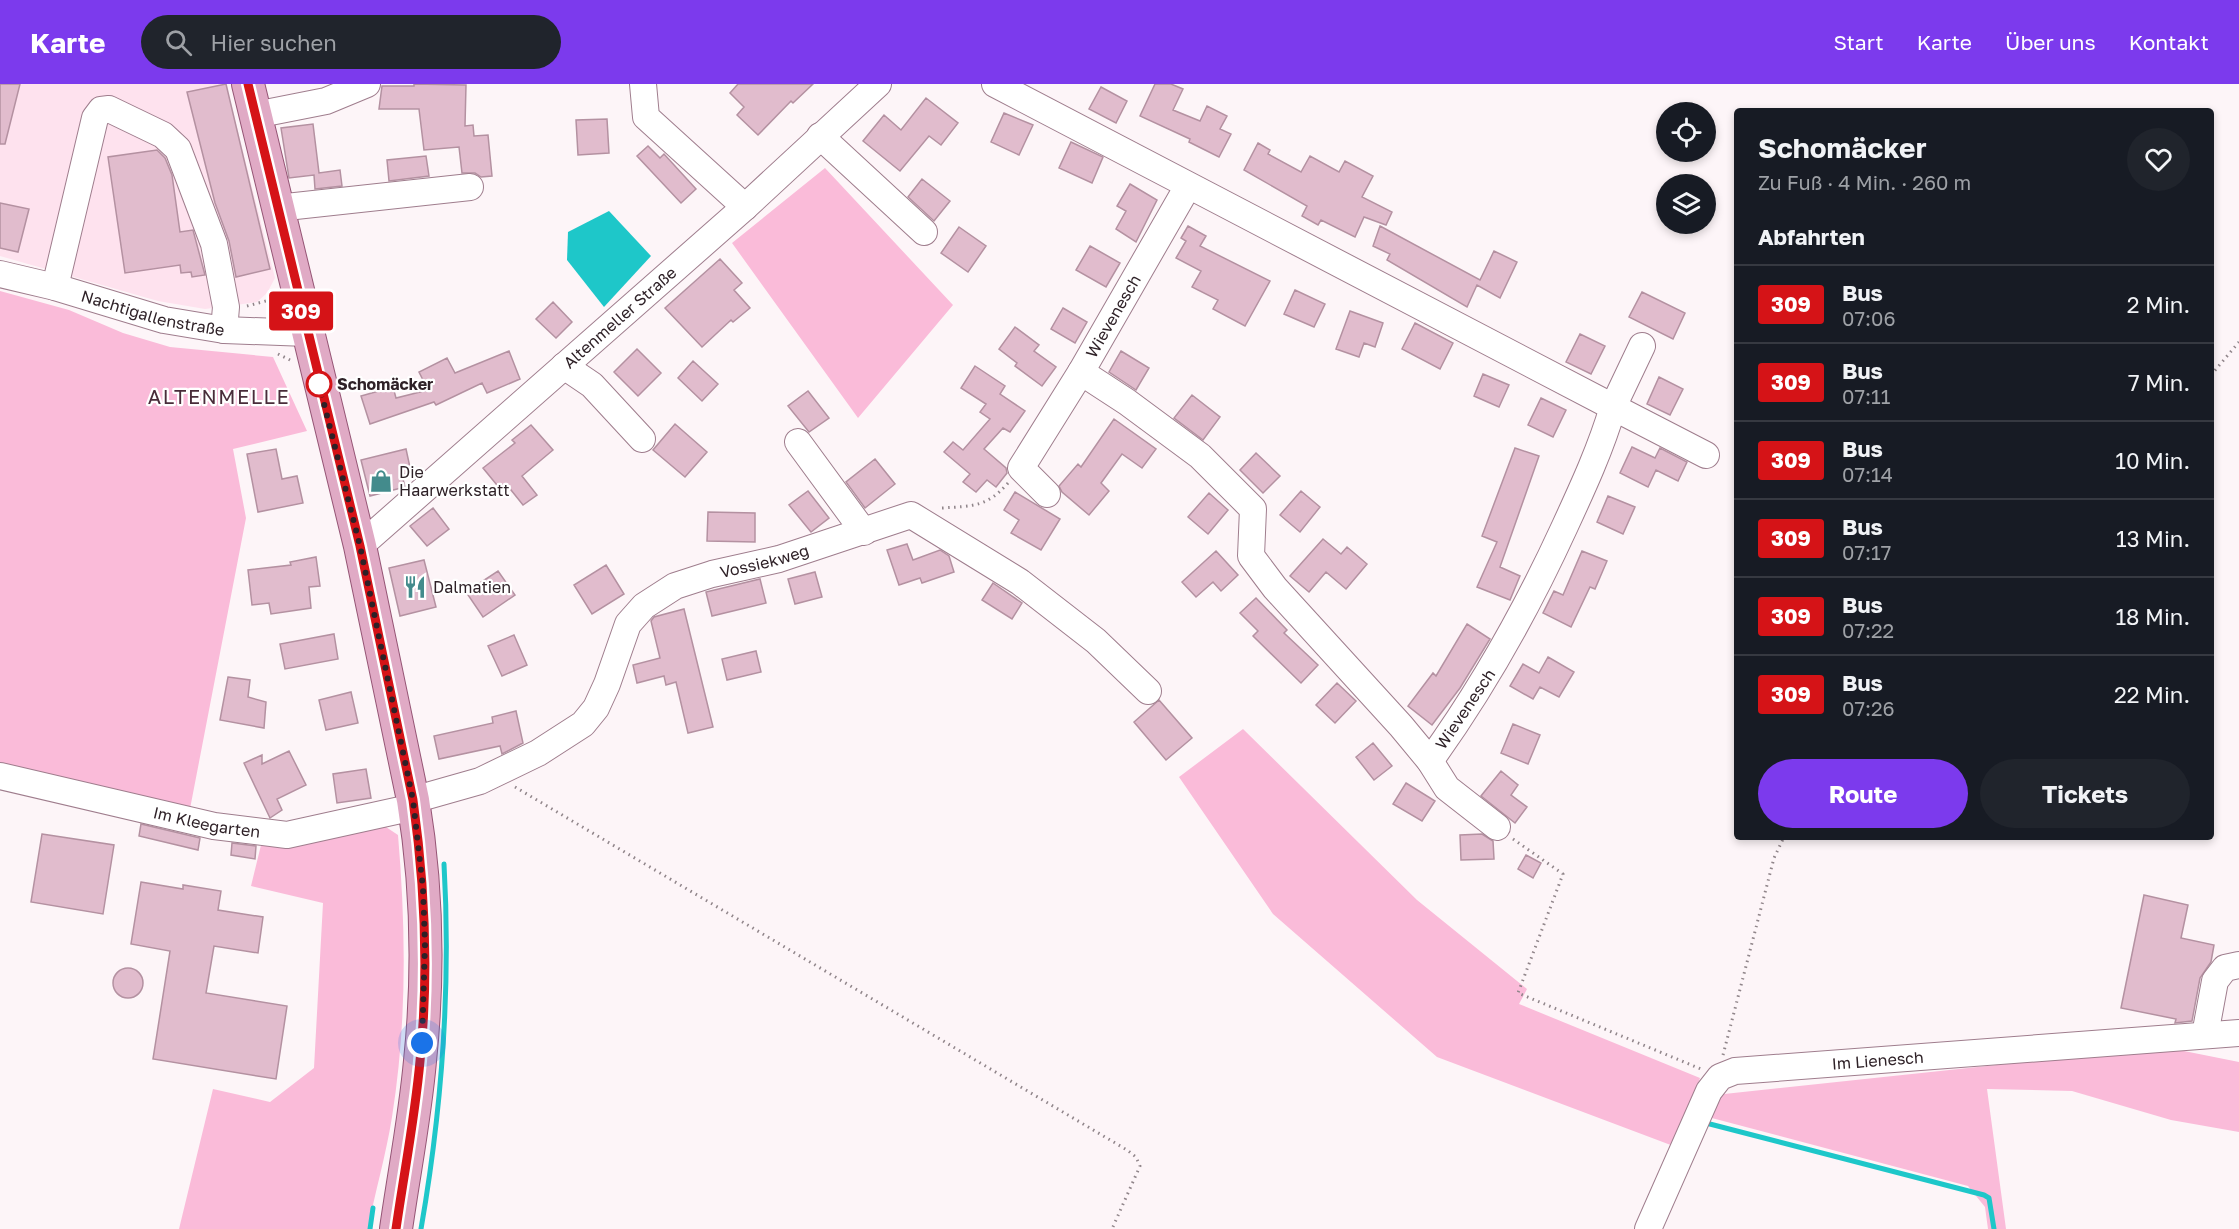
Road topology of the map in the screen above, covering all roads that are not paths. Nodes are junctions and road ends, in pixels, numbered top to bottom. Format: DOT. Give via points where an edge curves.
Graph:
graph roads {
  1 [pos="248,84"];
  2 [pos="367,84"];
  3 [pos="643,84"];
  4 [pos="878,84"];
  5 [pos="995,84"];
  6 [pos="255,115"];
  7 [pos="820,136"];
  8 [pos="1188,186"];
  9 [pos="470,187"];
  10 [pos="745,207"];
  11 [pos="277,208"];
  12 [pos="924,232"];
  13 [pos="0,274"];
  14 [pos="55,287"];
  15 [pos="225,319"];
  16 [pos="309,325"];
  17 [pos="1642,346"];
  18 [pos="564,366"];
  19 [pos="1081,372"];
  20 [pos="1613,407"];
  21 [pos="642,439"];
  22 [pos="798,442"];
  23 [pos="1706,455"];
  24 [pos="1047,494"];
  25 [pos="864,532"];
  26 [pos="360,546"];
  27 [pos="1148,691"];
  28 [pos="1430,761"];
  29 [pos="0,776"];
  30 [pos="414,803"];
  31 [pos="1497,827"];
  32 [pos="2239,965"];
  33 [pos="2239,1033"];
  34 [pos="2205,1035"];
  35 [pos="396,1229"];
  36 [pos="1648,1229"];
  1 -- 6 [label="main road"];
  2 -- 6 [label="street" via="326,101"];
  3 -- 10 [label="street" via="646,117"];
  4 -- 7 [label="street, Altenmeller Straße"];
  5 -- 8 [label="street"];
  6 -- 11 [label="main road"];
  7 -- 10 [label="street, Altenmeller Straße"];
  7 -- 12 [label="street"];
  8 -- 19 [label="street, Wievenesch"];
  8 -- 20 [label="street"];
  9 -- 11 [label="street"];
  10 -- 18 [label="street, Altenmeller Straße"];
  11 -- 16 [label="main road" via="290,243 291,283"];
  13 -- 14 [label="street, Nachtigallenstraße"];
  14 -- 15 [label="street, Nachtigallenstraße" via="164,320"];
  14 -- 15 [label="street" via="95,118 101,110 110,109 163,135 178,149 208,223"];
  15 -- 16 [label="street, Nachtigallenstraße"];
  16 -- 26 [label="main road"];
  17 -- 20 [label="street, Wievenesch"];
  18 -- 21 [label="street" via="592,385"];
  18 -- 26 [label="street, Altenmeller Straße"];
  19 -- 24 [label="street" via="1021,468"];
  19 -- 28 [label="street, Wievenesch" via="1200,456 1253,509 1251,556"];
  20 -- 23 [label="street"];
  20 -- 28 [label="street, Wievenesch" via="1603,441 1528,606 1492,670"];
  22 -- 25 [label="street"];
  25 -- 27 [label="street, Vossiekweg" via="911,515 1020,582 1096,641"];
  25 -- 30 [label="street, Vossiekweg" via="675,586 644,606 628,624 607,684 583,724 538,753"];
  26 -- 30 [label="main road"];
  28 -- 31 [label="street" via="1447,788"];
  29 -- 30 [label="street, Im Kleegarten" via="214,826 278,834 302,832"];
  30 -- 35 [label="main road" via="424,922 423,1023"];
  32 -- 34 [label="street" via="2225,968 2215,981"];
  33 -- 34 [label="street, Im Lienesch"];
  34 -- 36 [label="street, Im Lienesch" via="1749,1069 1720,1077 1709,1091"];
}
